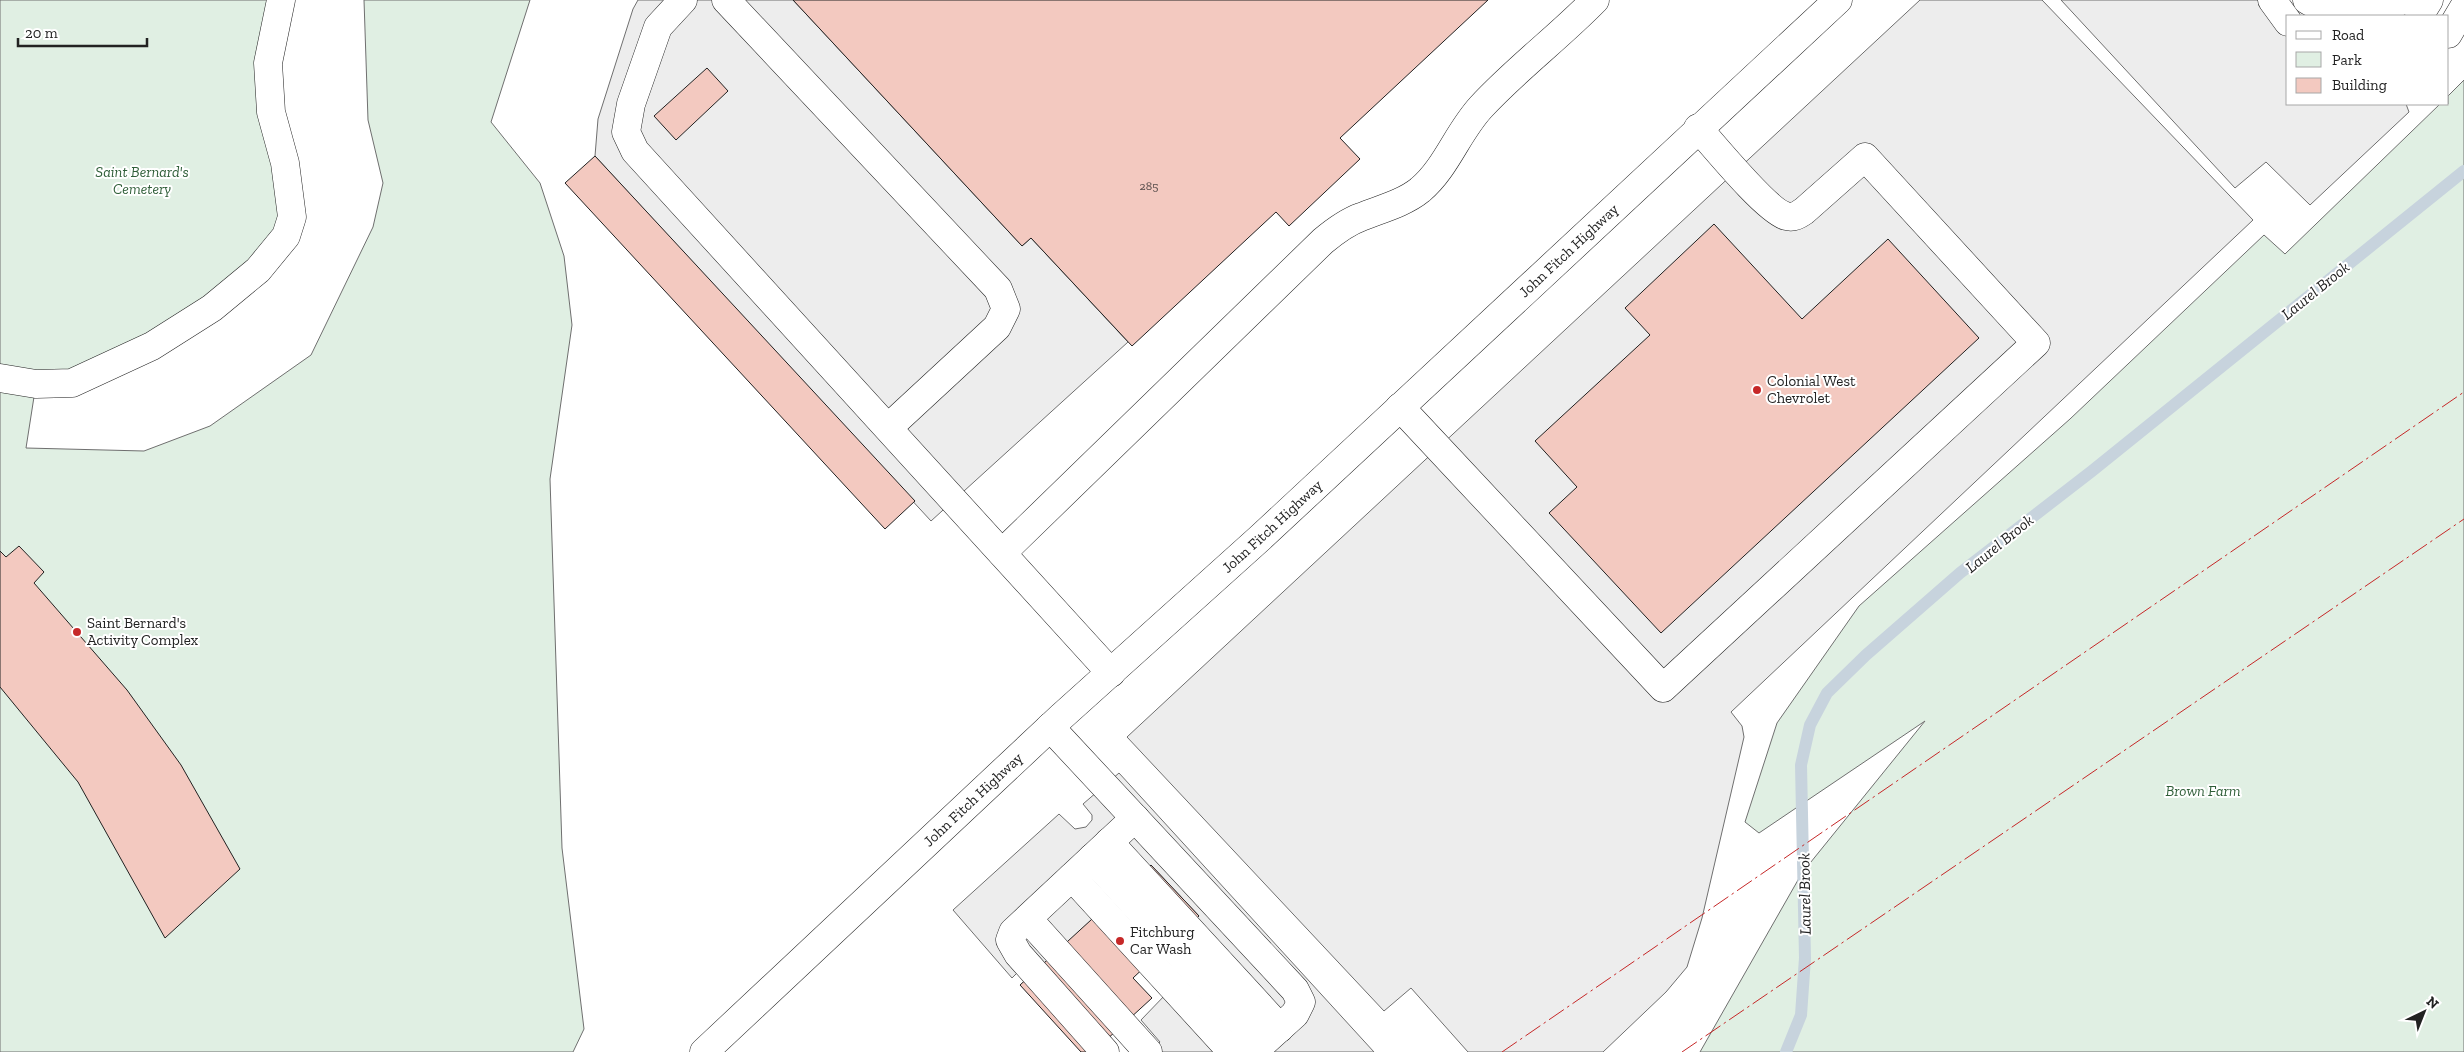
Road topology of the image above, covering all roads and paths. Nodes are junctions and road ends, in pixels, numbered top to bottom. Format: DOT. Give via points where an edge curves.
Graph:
graph roads {
  1 [pos="281,0"];
  2 [pos="683,0"];
  3 [pos="726,0"];
  4 [pos="1595,0"];
  5 [pos="1838,0"];
  6 [pos="2272,0"];
  7 [pos="2302,0"];
  8 [pos="2308,0"];
  9 [pos="2403,0"];
  10 [pos="2429,0"];
  11 [pos="2464,7"];
  12 [pos="2311,15"];
  13 [pos="2420,15"];
  14 [pos="2286,19"];
  15 [pos="2449,32"];
  16 [pos="1698,128"];
  17 [pos="0,378"];
  18 [pos="1400,407"];
  19 [pos="888,427"];
  20 [pos="1002,553"];
  21 [pos="1111,672"];
  22 [pos="1050,727"];
  23 [pos="1135,818"];
  24 [pos="1101,850"];
  25 [pos="1072,877"];
  26 [pos="1023,923"];
  27 [pos="1265,1041"];
  28 [pos="704,1052"];
  29 [pos="1105,1052"];
  30 [pos="1148,1052"];
  31 [pos="1232,1052"];
  1 -- 17 [label="main road" via="268,63 271,112 284,163 292,217 286,236 258,270 212,308 152,346 72,383 36,384"];
  2 -- 19 [label="main road" via="658,27 626,132 636,151"];
  3 -- 19 [label="main road" via="1004,299 1006,309 997,327"];
  4 -- 20 [label="main road" via="1482,106 1464,126 1444,164 1431,180 1418,192 1340,228 1323,241"];
  5 -- 16 [label="main road, John Fitch Highway"];
  6 -- 14 [label="main road"];
  7 -- 12 [label="main road"];
  8 -- 9 [label="main road" via="2328,6 2376,8"];
  10 -- 13 [label="main road"];
  11 -- 15 [label="main road"];
  16 -- 18 [label="main road, John Fitch Highway"];
  16 -- 18 [label="main road" via="1765,200 1785,216 1794,217 1804,212 1865,157 2036,343 1664,688"];
  18 -- 21 [label="main road, John Fitch Highway"];
  19 -- 20 [label="main road"];
  20 -- 21 [label="main road"];
  21 -- 22 [label="main road, John Fitch Highway"];
  22 -- 23 [label="main road"];
  22 -- 28 [label="main road, John Fitch Highway"];
  23 -- 24 [label="main road"];
  23 -- 27 [label="main road" via="1296,990 1301,1002 1295,1014"];
  24 -- 25 [label="main road"];
  24 -- 27 [label="main road"];
  25 -- 26 [label="main road"];
  25 -- 31 [label="main road"];
  26 -- 29 [label="main road" via="1010,940 1012,946"];
  26 -- 30 [label="main road"];
}
